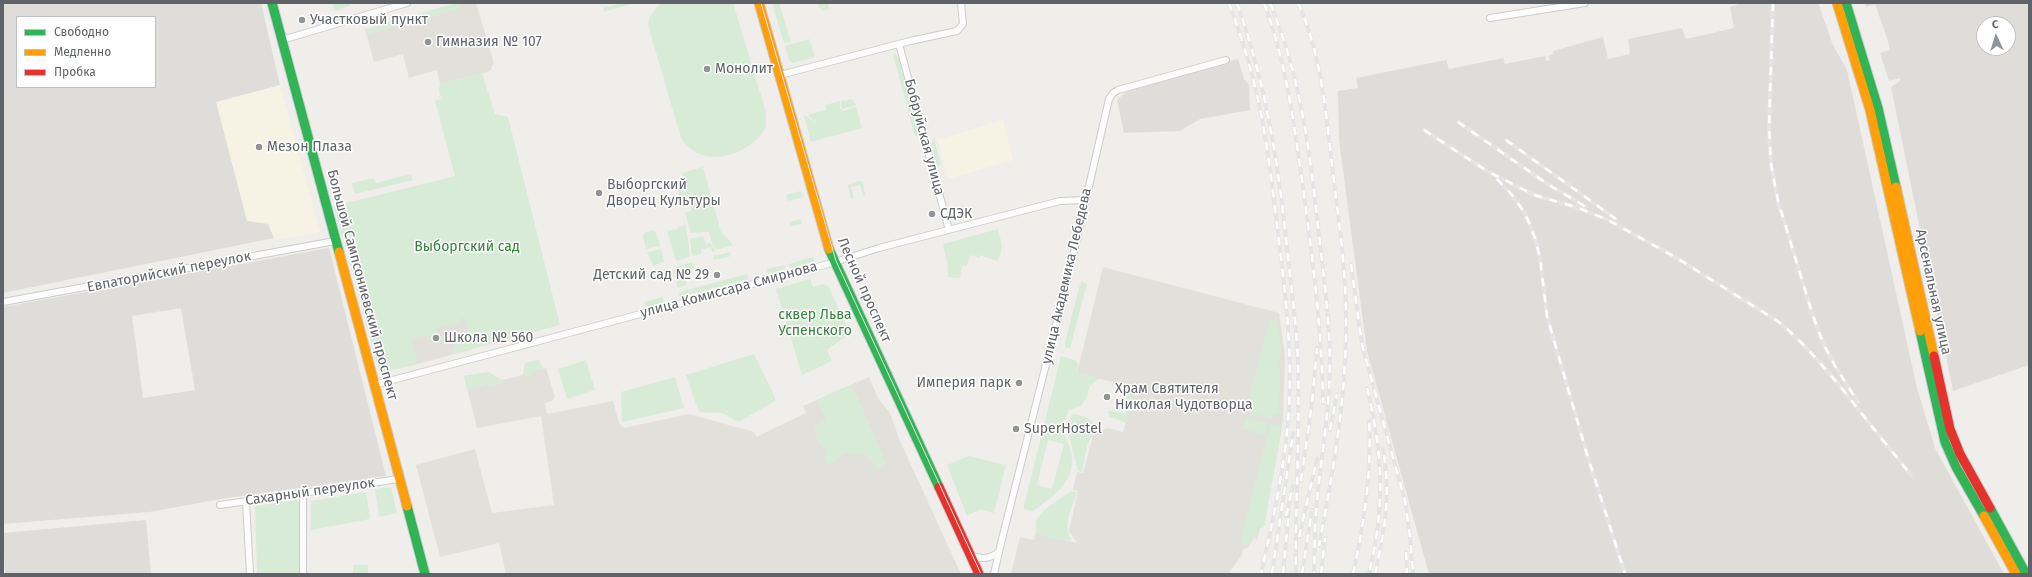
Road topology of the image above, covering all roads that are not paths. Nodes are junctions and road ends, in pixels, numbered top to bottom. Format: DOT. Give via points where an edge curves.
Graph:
graph roads {
  1 [pos="272,3"];
  2 [pos="407,3"];
  3 [pos="759,3"];
  4 [pos="961,3"];
  5 [pos="1585,3"];
  6 [pos="1837,3"];
  7 [pos="1846,3"];
  8 [pos="1490,18"];
  9 [pos="282,40"];
  10 [pos="900,44"];
  11 [pos="1226,60"];
  12 [pos="780,75"];
  13 [pos="1085,200"];
  14 [pos="950,230"];
  15 [pos="335,240"];
  16 [pos="834,262"];
  17 [pos="3,302"];
  18 [pos="374,386"];
  19 [pos="399,479"];
  20 [pos="302,494"];
  21 [pos="246,502"];
  22 [pos="220,505"];
  23 [pos="999,552"];
  24 [pos="970,555"];
  25 [pos="250,574"];
  26 [pos="303,574"];
  27 [pos="425,574"];
  28 [pos="979,574"];
  29 [pos="994,574"];
  30 [pos="2016,574"];
  31 [pos="2026,574"];
  1 -- 9 [label="main road, Большой Сампсониевский проспект"];
  2 -- 9 [label="street"];
  3 -- 12 [label="main road, Лесной проспект"];
  4 -- 10 [label="street" via="963,24 957,31"];
  5 -- 8 [label="street"];
  6 -- 30 [label="main road, Арсенальная улица" via="1870,110 1943,437 1956,467"];
  7 -- 31 [label="main road, Арсенальная улица" via="1876,100 1950,429 1960,454"];
  9 -- 15 [label="main road, Большой Сампсониевский проспект"];
  10 -- 12 [label="street"];
  10 -- 14 [label="street, Бобруйская улица"];
  11 -- 13 [label="street, улица Академика Лебедева" via="1113,93 1109,99"];
  12 -- 16 [label="main road, Лесной проспект"];
  13 -- 14 [label="street, улица Комиссара Смирнова" via="1060,201"];
  13 -- 23 [label="street, улица Академика Лебедева"];
  14 -- 16 [label="street, улица Комиссара Смирнова" via="848,256"];
  15 -- 17 [label="street, Евпаторийский переулок"];
  15 -- 18 [label="main road, Большой Сампсониевский проспект"];
  16 -- 18 [label="street, улица Комиссара Смирнова"];
  16 -- 24 [label="main road, Лесной проспект"];
  18 -- 19 [label="main road, Большой Сампсониевский проспект"];
  19 -- 20 [label="street, Сахарный переулок"];
  19 -- 27 [label="main road, Большой Сампсониевский проспект"];
  20 -- 21 [label="street, Сахарный переулок"];
  20 -- 26 [label="street"];
  21 -- 22 [label="street, Сахарный переулок"];
  21 -- 25 [label="street"];
  23 -- 24 [label="street" via="985,559"];
  23 -- 29 [label="street, улица Академика Лебедева"];
  24 -- 28 [label="main road, Лесной проспект"];
}
